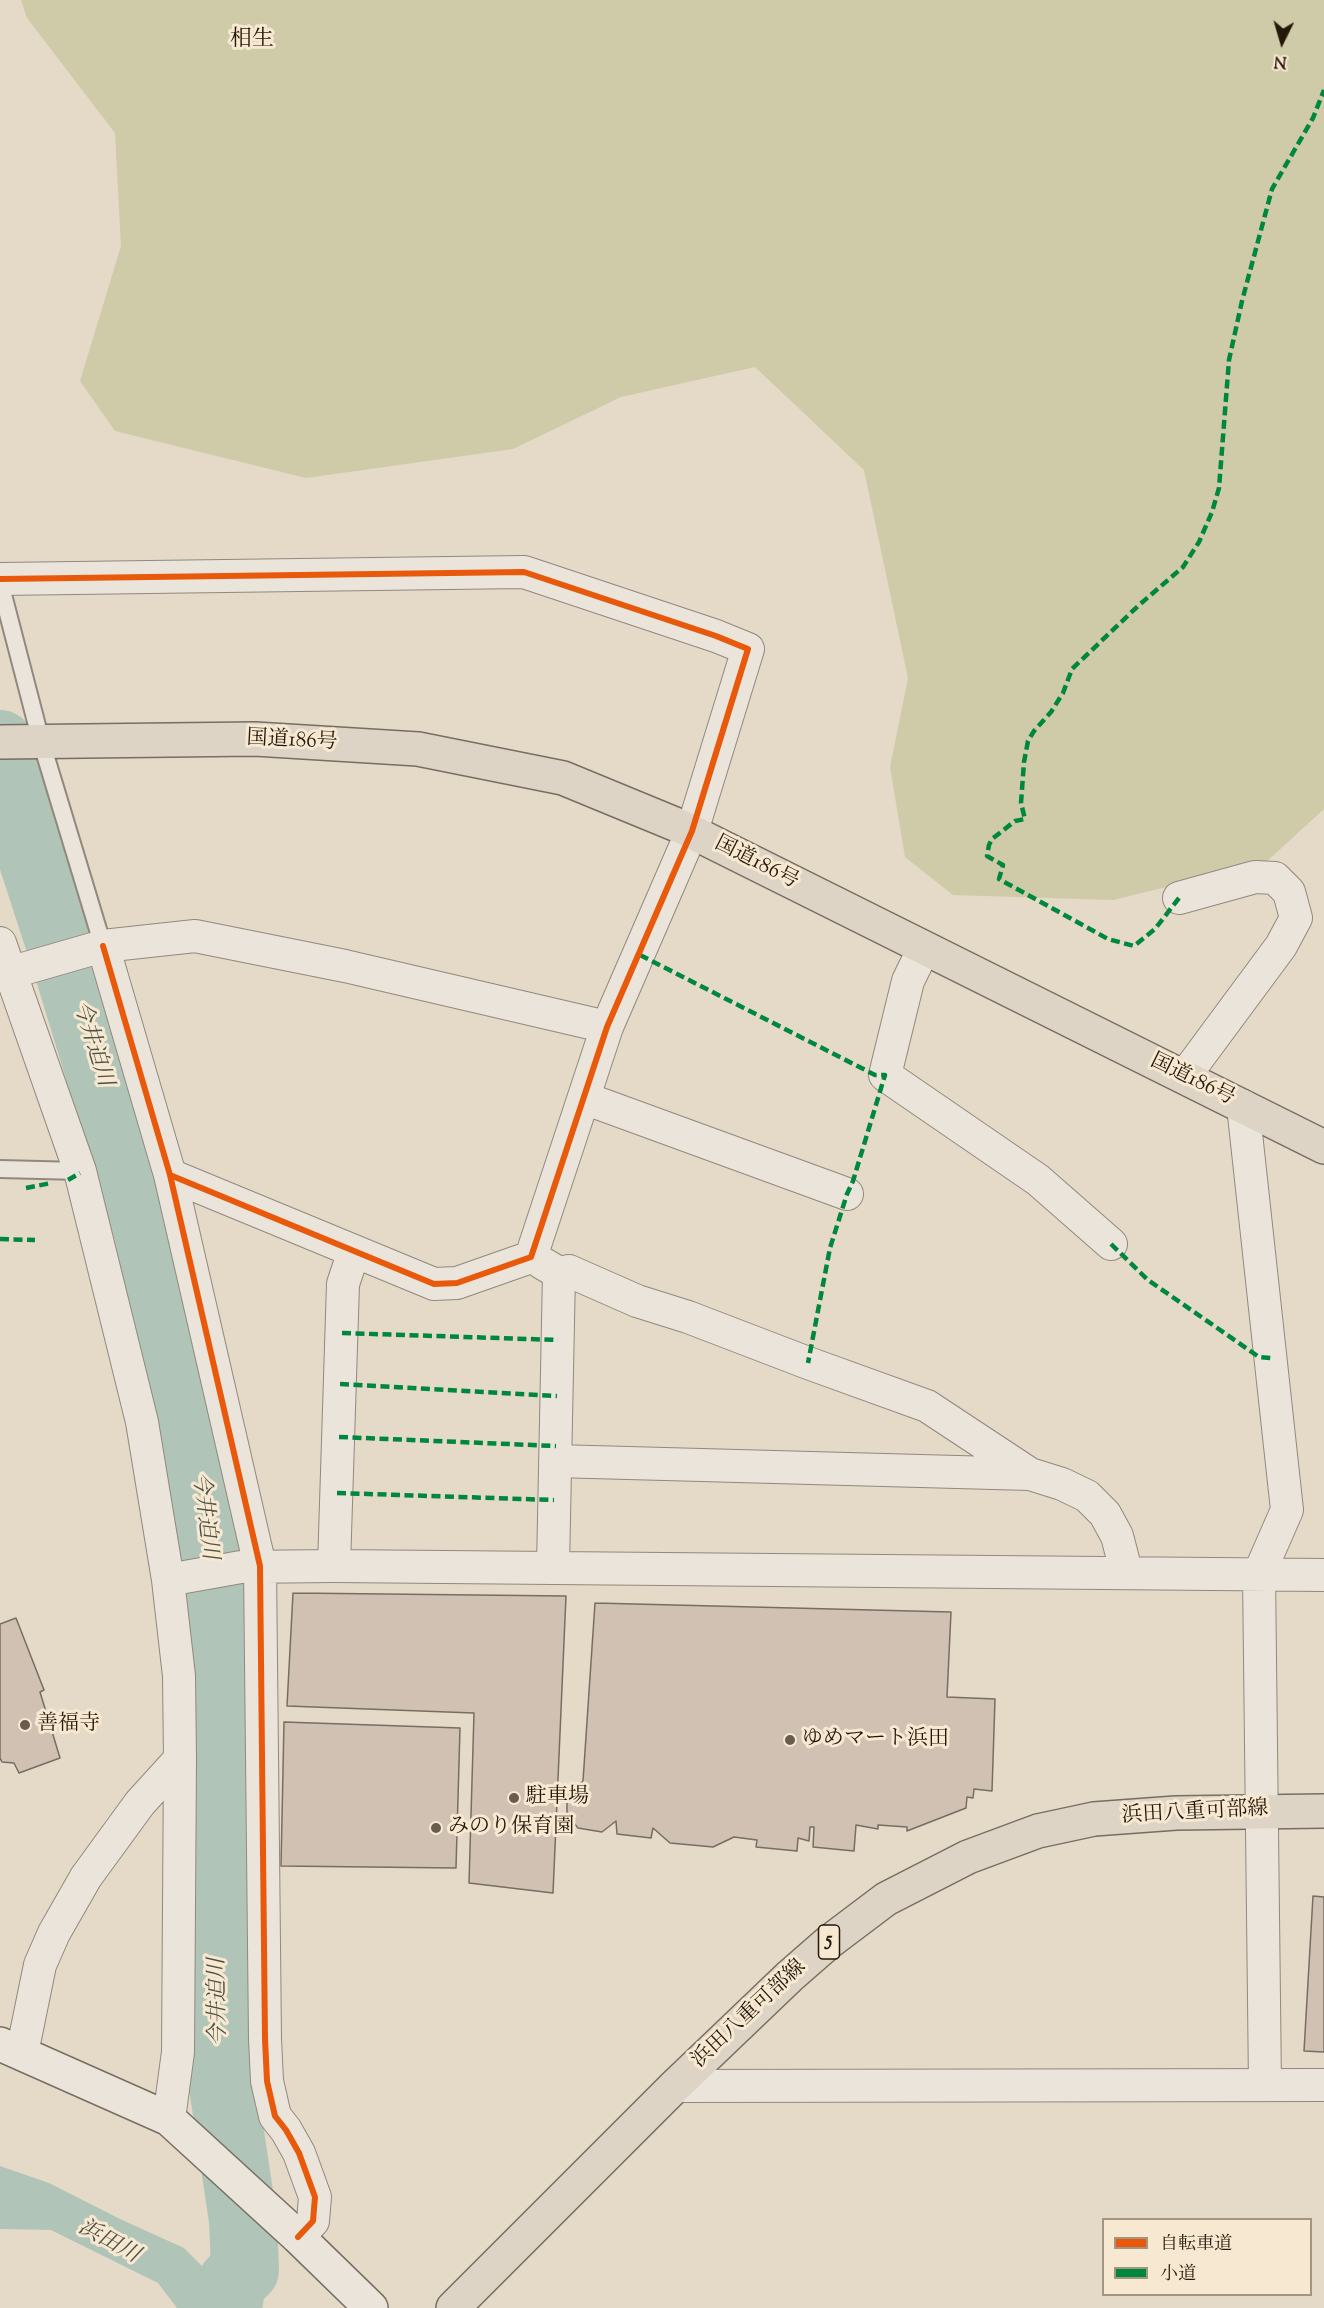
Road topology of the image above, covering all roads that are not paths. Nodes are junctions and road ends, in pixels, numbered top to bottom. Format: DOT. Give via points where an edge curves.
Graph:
graph roads {
  1 [pos="0,581"];
  2 [pos="23,741"];
  3 [pos="692,831"];
  4 [pos="1179,898"];
  5 [pos="0,943"];
  6 [pos="96,948"];
  7 [pos="924,948"];
  8 [pos="17,970"];
  9 [pos="12,1013"];
  10 [pos="607,1028"];
  11 [pos="1184,1077"];
  12 [pos="584,1098"];
  13 [pos="1243,1106"];
  14 [pos="1324,1147"];
  15 [pos="0,1168"];
  16 [pos="80,1171"];
  17 [pos="170,1175"];
  18 [pos="847,1194"];
  19 [pos="1111,1244"];
  20 [pos="354,1251"];
  21 [pos="531,1257"];
  22 [pos="559,1273"];
  23 [pos="555,1461"];
  24 [pos="1030,1474"];
  25 [pos="251,1566"];
  26 [pos="334,1566"];
  27 [pos="553,1567"];
  28 [pos="1122,1573"];
  29 [pos="1259,1574"];
  30 [pos="1324,1575"];
  31 [pos="173,1579"];
  32 [pos="180,1759"];
  33 [pos="1262,1810"];
  34 [pos="1324,1811"];
  35 [pos="11,2049"];
  36 [pos="1265,2085"];
  37 [pos="1324,2085"];
  38 [pos="675,2086"];
  39 [pos="169,2119"];
  40 [pos="298,2237"];
  41 [pos="371,2308"];
  42 [pos="453,2308"];
  1 -- 2 [label="lane"];
  1 -- 3 [label="street" via="524,572 716,636 748,650"];
  2 -- 3 [label="main road, 国道186号" via="255,739 418,749 563,778"];
  2 -- 6 [label="lane"];
  3 -- 7 [label="main road, 国道186号"];
  3 -- 10 [label="street"];
  4 -- 11 [label="street" via="1255,878 1275,878 1289,892 1296,918 1281,946"];
  5 -- 8 [label="street"];
  6 -- 8 [label="street"];
  6 -- 10 [label="street" via="195,936 345,966"];
  6 -- 17 [label="street"];
  7 -- 11 [label="main road, 国道186号"];
  7 -- 19 [label="street" via="908,981 885,1075 1038,1180"];
  8 -- 9 [label="street"];
  9 -- 16 [label="street"];
  10 -- 12 [label="street"];
  11 -- 13 [label="main road, 国道186号"];
  12 -- 18 [label="street"];
  12 -- 21 [label="street"];
  13 -- 14 [label="main road, 国道186号"];
  13 -- 29 [label="street" via="1287,1510"];
  15 -- 16 [label="lane"];
  16 -- 31 [label="street" via="142,1422"];
  17 -- 20 [label="street"];
  17 -- 25 [label="street"];
  20 -- 21 [label="street" via="434,1284 457,1283"];
  20 -- 26 [label="street" via="343,1284"];
  21 -- 22 [label="street"];
  22 -- 23 [label="street"];
  22 -- 24 [label="street" via="569,1271 637,1301 927,1406"];
  23 -- 24 [label="street"];
  23 -- 27 [label="street"];
  24 -- 28 [label="street" via="1087,1496 1105,1514 1117,1536"];
  25 -- 26 [label="street"];
  25 -- 31 [label="street"];
  25 -- 40 [label="street" via="267,2081 275,2116 299,2152 315,2197 313,2221"];
  26 -- 27 [label="street"];
  27 -- 28 [label="street"];
  28 -- 29 [label="street"];
  29 -- 30 [label="street"];
  29 -- 33 [label="street"];
  31 -- 32 [label="street"];
  32 -- 35 [label="street" via="140,1803 86,1877 40,1965"];
  32 -- 39 [label="street" via="178,2052"];
  33 -- 34 [label="main road, 浜田八重可部線 / 5"];
  33 -- 36 [label="street"];
  33 -- 38 [label="main road, 浜田八重可部線 / 5" via="1094,1819 1038,1831 968,1857 886,1899 853,1923 790,1976"];
  35 -- 39 [label="street"];
  36 -- 37 [label="street"];
  36 -- 38 [label="street"];
  38 -- 42 [label="main road, 浜田八重可部線 / 5"];
  39 -- 40 [label="street"];
  40 -- 41 [label="street"];
}
